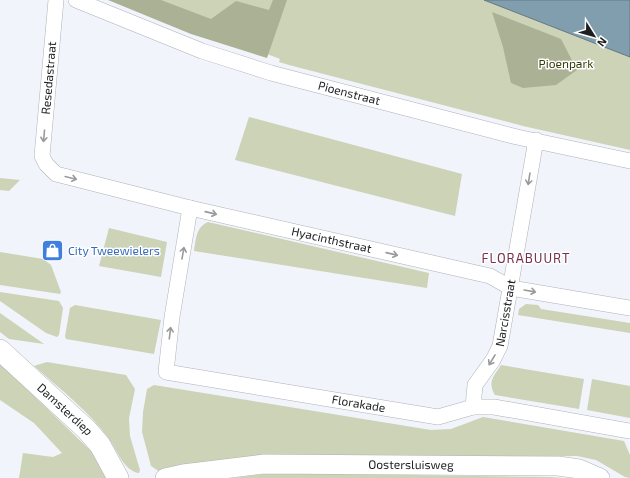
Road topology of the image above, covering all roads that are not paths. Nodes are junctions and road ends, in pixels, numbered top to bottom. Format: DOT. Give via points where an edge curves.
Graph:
graph roads {
  1 [pos="56,0"];
  2 [pos="76,0"];
  3 [pos="536,140"];
  4 [pos="42,156"];
  5 [pos="630,161"];
  6 [pos="190,208"];
  7 [pos="511,288"];
  8 [pos="630,308"];
  9 [pos="6,355"];
  10 [pos="473,408"];
  11 [pos="630,431"];
  12 [pos="212,474"];
  13 [pos="118,478"];
  14 [pos="165,478"];
  15 [pos="600,478"];
  1 -- 4 [label="street, Resedastraat, one-way"];
  2 -- 3 [label="street, Pioenstraat" via="202,51 271,73"];
  3 -- 5 [label="street, Pioenstraat"];
  3 -- 7 [label="street, Narcisstraat, one-way"];
  4 -- 6 [label="street, Hyacinthstraat, one-way" via="56,174"];
  6 -- 7 [label="street, Hyacinthstraat, one-way" via="490,276"];
  10 -- 6 [label="street, Florakade, one-way" via="438,417 166,372"];
  7 -- 8 [label="street, Hyacinthstraat, one-way"];
  7 -- 10 [label="street, Narcisstraat, one-way" via="500,346 475,385"];
  9 -- 13 [label="main road, Damsterdiep" via="87,430 100,445"];
  10 -- 11 [label="street, Florakade" via="494,407"];
  12 -- 14 [label="street, Oostersluisweg" via="183,474"];
  12 -- 15 [label="street, Oostersluisweg" via="241,466 264,464 558,466 579,469"];
}
